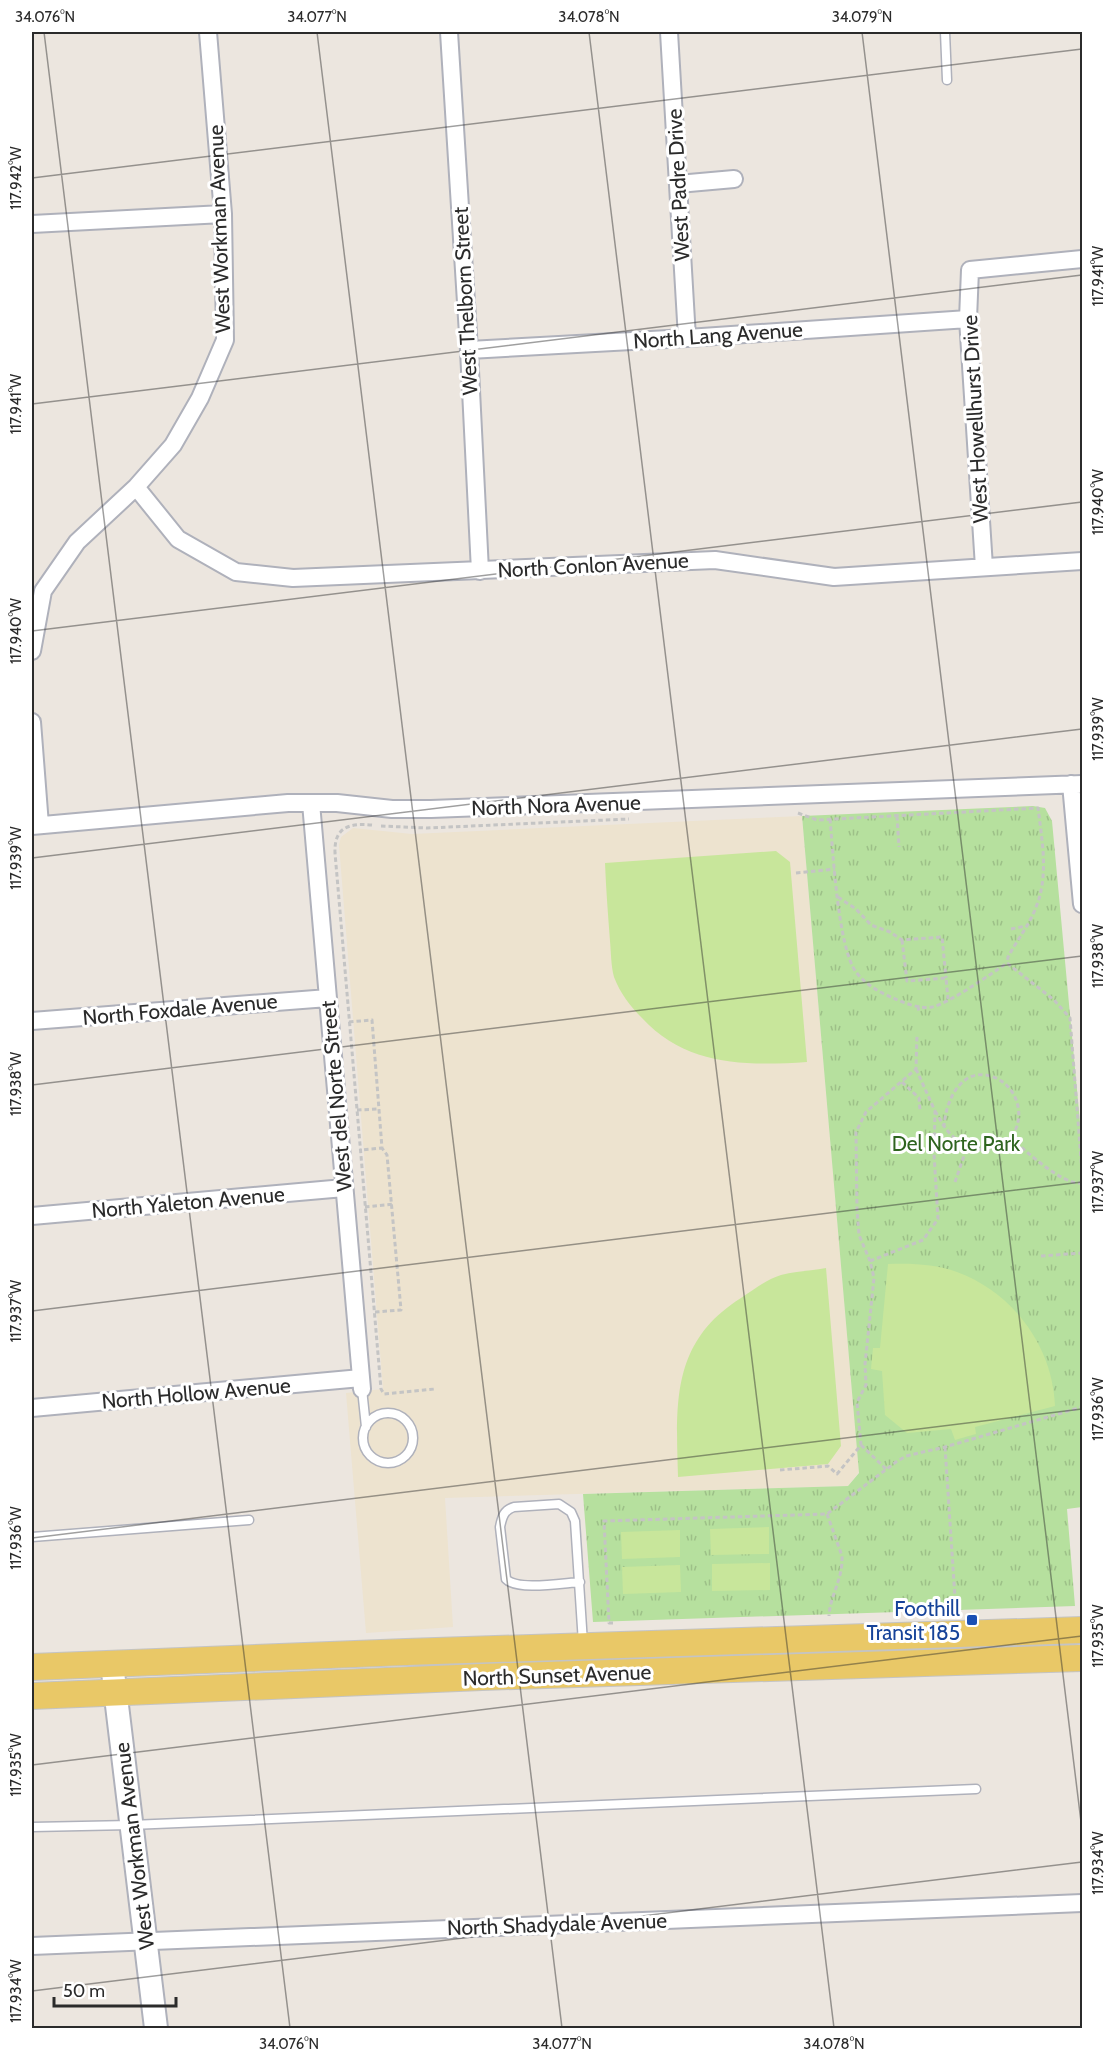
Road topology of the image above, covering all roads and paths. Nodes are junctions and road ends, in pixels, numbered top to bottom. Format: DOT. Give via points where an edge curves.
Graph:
graph roads {
  1 [pos="208,32"];
  2 [pos="448,32"];
  3 [pos="669,32"];
  4 [pos="945,32"];
  5 [pos="947,80"];
  6 [pos="734,179"];
  7 [pos="678,184"];
  8 [pos="223,214"];
  9 [pos="32,224"];
  10 [pos="1083,259"];
  11 [pos="968,319"];
  12 [pos="687,338"];
  13 [pos="469,350"];
  14 [pos="136,487"];
  15 [pos="1083,561"];
  16 [pos="984,567"];
  17 [pos="480,571"];
  18 [pos="37,589"];
  19 [pos="32,651"];
  20 [pos="32,722"];
  21 [pos="1077,784"];
  22 [pos="311,802"];
  23 [pos="790,813"];
  24 [pos="897,816"];
  25 [pos="629,819"];
  26 [pos="830,819"];
  27 [pos="36,826"];
  28 [pos="899,847"];
  29 [pos="835,869"];
  30 [pos="796,873"];
  31 [pos="838,897"];
  32 [pos="1083,904"];
  33 [pos="1026,927"];
  34 [pos="1011,929"];
  35 [pos="902,940"];
  36 [pos="1007,963"];
  37 [pos="946,978"];
  38 [pos="328,998"];
  39 [pos="948,999"];
  40 [pos="918,1006"];
  41 [pos="919,1013"];
  42 [pos="32,1021"];
  43 [pos="349,1022"];
  44 [pos="916,1035"];
  45 [pos="916,1069"];
  46 [pos="902,1082"];
  47 [pos="380,1109"];
  48 [pos="357,1110"];
  49 [pos="920,1110"];
  50 [pos="935,1111"];
  51 [pos="944,1126"];
  52 [pos="1010,1138"];
  53 [pos="967,1147"];
  54 [pos="382,1148"];
  55 [pos="360,1150"];
  56 [pos="1083,1172"];
  57 [pos="955,1182"];
  58 [pos="1083,1183"];
  59 [pos="344,1188"];
  60 [pos="392,1204"];
  61 [pos="365,1207"];
  62 [pos="32,1216"];
  63 [pos="1083,1253"];
  64 [pos="1041,1256"];
  65 [pos="870,1261"];
  66 [pos="375,1312"];
  67 [pos="362,1384"];
  68 [pos="435,1389"];
  69 [pos="1083,1407"];
  70 [pos="32,1408"];
  71 [pos="366,1427"];
  72 [pos="861,1445"];
  73 [pos="945,1447"];
  74 [pos="887,1469"];
  75 [pos="780,1470"];
  76 [pos="827,1514"];
  77 [pos="249,1520"];
  78 [pos="32,1537"];
  79 [pos="580,1582"];
  80 [pos="956,1613"];
  81 [pos="829,1616"];
  82 [pos="621,1623"];
  83 [pos="1080,1630"];
  84 [pos="583,1646"];
  85 [pos="112,1664"];
  86 [pos="1082,1664"];
  87 [pos="32,1667"];
  88 [pos="115,1692"];
  89 [pos="32,1696"];
  90 [pos="976,1789"];
  91 [pos="131,1825"];
  92 [pos="32,1827"];
  93 [pos="1083,1903"];
  94 [pos="145,1942"];
  95 [pos="32,1946"];
  96 [pos="156,2028"];
  1 -- 8 [label="street, West Workman Avenue"];
  2 -- 13 [label="street, West Thelborn Street"];
  3 -- 7 [label="street, West Padre Drive"];
  4 -- 5 [label="lane"];
  6 -- 7 [label="street"];
  7 -- 12 [label="street, West Padre Drive"];
  8 -- 9 [label="street"];
  8 -- 14 [label="street, West Workman Avenue" via="225,340 200,398 173,445"];
  10 -- 11 [label="street, West Howellhurst Drive" via="970,270"];
  11 -- 12 [label="street, North Lang Avenue"];
  11 -- 16 [label="street, West Howellhurst Drive"];
  12 -- 13 [label="street, North Lang Avenue"];
  13 -- 17 [label="street, West Thelborn Street"];
  14 -- 17 [label="street, North Conlon Avenue" via="178,539 236,572 293,578"];
  14 -- 18 [label="street, West Workman Avenue" via="77,542"];
  15 -- 16 [label="street, North Conlon Avenue"];
  16 -- 17 [label="street, North Conlon Avenue" via="834,577 715,560"];
  18 -- 19 [label="street, West Workman Avenue"];
  20 -- 27 [label="street"];
  21 -- 22 [label="street, North Nora Avenue" via="431,810"];
  21 -- 32 [label="street"];
  22 -- 27 [label="street, North Nora Avenue"];
  22 -- 38 [label="street, West del Norte Street"];
  23 -- 26 [label="path"];
  24 -- 26 [label="path"];
  24 -- 28 [label="path"];
  24 -- 33 [label="path" via="1038,808 1043,876 1036,909"];
  25 -- 43 [label="path" via="427,828 349,825 337,837 335,853"];
  26 -- 29 [label="path"];
  29 -- 30 [label="path"];
  29 -- 31 [label="path"];
  31 -- 35 [label="path" via="872,925"];
  31 -- 40 [label="path" via="854,970 875,989"];
  33 -- 34 [label="path"];
  33 -- 36 [label="path"];
  35 -- 37 [label="path" via="907,981"];
  35 -- 37 [label="path" via="942,937"];
  36 -- 39 [label="path"];
  36 -- 56 [label="path" via="1054,1000 1070,1018"];
  37 -- 39 [label="path"];
  38 -- 42 [label="street, North Foxdale Avenue"];
  38 -- 59 [label="street, West del Norte Street"];
  39 -- 40 [label="path" via="933,1006"];
  40 -- 41 [label="path"];
  43 -- 47 [label="path" via="372,1020"];
  43 -- 48 [label="path"];
  44 -- 45 [label="path"];
  45 -- 46 [label="path"];
  45 -- 50 [label="path"];
  46 -- 49 [label="path" via="919,1098"];
  46 -- 65 [label="path" via="866,1112 856,1132 859,1235"];
  47 -- 48 [label="path"];
  47 -- 54 [label="path"];
  48 -- 55 [label="path"];
  50 -- 51 [label="path"];
  50 -- 65 [label="path" via="938,1219 923,1240"];
  51 -- 52 [label="path" via="952,1093 968,1079 986,1075 1007,1085 1017,1101 1017,1125"];
  51 -- 53 [label="path"];
  52 -- 53 [label="path" via="997,1148"];
  52 -- 58 [label="path" via="1059,1175"];
  53 -- 57 [label="path"];
  54 -- 55 [label="path"];
  54 -- 60 [label="path" via="387,1155"];
  55 -- 61 [label="path"];
  59 -- 62 [label="street, North Yaleton Avenue"];
  59 -- 67 [label="street, West del Norte Street"];
  60 -- 61 [label="path"];
  60 -- 66 [label="path" via="401,1310"];
  61 -- 66 [label="path"];
  63 -- 64 [label="path"];
  65 -- 72 [label="path" via="874,1278 866,1385 857,1401"];
  66 -- 68 [label="path" via="382,1392"];
  67 -- 70 [label="street, North Hollow Avenue"];
  67 -- 71 [label="lane"];
  69 -- 73 [label="path"];
  71 -- 71 [label="lane" via="364,1444 374,1459 389,1463 408,1452 413,1436 401,1417 384,1414 373,1418"];
  72 -- 74 [label="path"];
  72 -- 75 [label="path" via="837,1474 828,1466"];
  73 -- 74 [label="path" via="906,1456"];
  73 -- 80 [label="path"];
  74 -- 76 [label="path"];
  76 -- 81 [label="path" via="842,1556 840,1581"];
  76 -- 82 [label="path" via="604,1521 609,1623"];
  77 -- 78 [label="lane"];
  79 -- 79 [label="lane" via="575,1521 570,1512 560,1504 508,1509 500,1527 506,1580 521,1586"];
  79 -- 84 [label="lane"];
  83 -- 84 [label="main road, North Sunset Avenue"];
  83 -- 86 [label="street"];
  84 -- 85 [label="main road, North Sunset Avenue"];
  85 -- 87 [label="main road, North Sunset Avenue"];
  85 -- 88 [label="street, West Workman Avenue"];
  86 -- 88 [label="main road, North Sunset Avenue" via="506,1676"];
  88 -- 89 [label="main road, North Sunset Avenue"];
  88 -- 91 [label="street, West Workman Avenue"];
  90 -- 91 [label="lane"];
  91 -- 92 [label="lane"];
  91 -- 94 [label="street, West Workman Avenue"];
  93 -- 94 [label="street, North Shadydale Avenue"];
  94 -- 95 [label="street, North Shadydale Avenue"];
  94 -- 96 [label="street, West Workman Avenue"];
}
